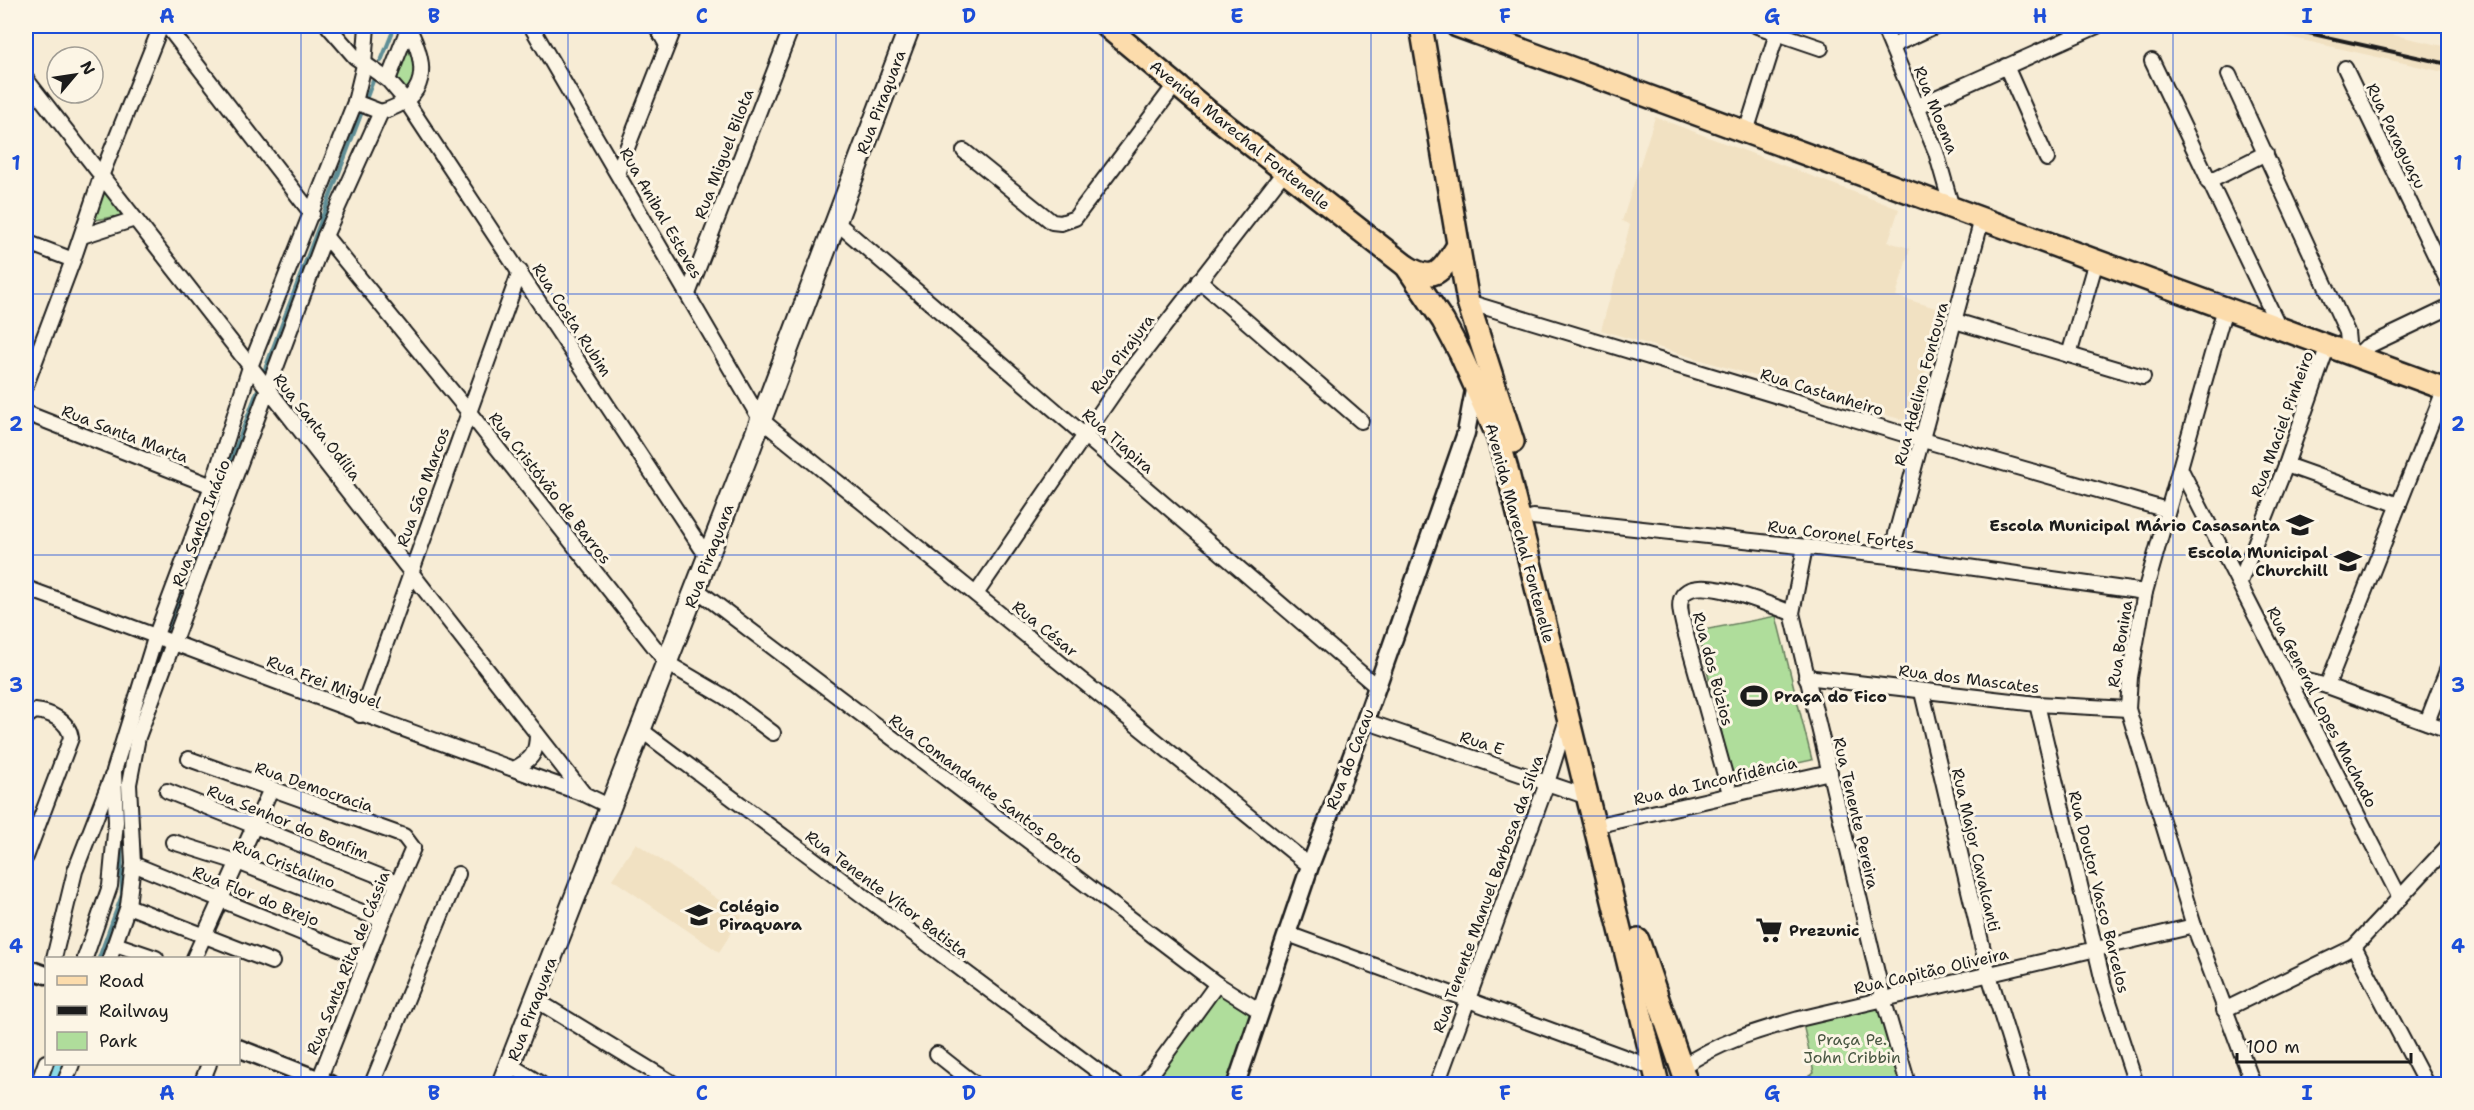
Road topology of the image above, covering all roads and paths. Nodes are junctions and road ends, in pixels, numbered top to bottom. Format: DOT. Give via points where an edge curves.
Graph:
graph roads {
  1 [pos="161,26"];
  2 [pos="167,26"];
  3 [pos="328,26"];
  4 [pos="367,26"];
  5 [pos="409,26"];
  6 [pos="531,26"];
  7 [pos="656,26"];
  8 [pos="675,26"];
  9 [pos="792,26"];
  10 [pos="910,26"];
  11 [pos="1106,26"];
  12 [pos="1421,26"];
  13 [pos="1457,26"];
  14 [pos="1757,26"];
  15 [pos="1883,26"];
  16 [pos="1935,26"];
  17 [pos="2097,26"];
  18 [pos="1777,33"];
  19 [pos="667,45"];
  20 [pos="1892,46"];
  21 [pos="1821,48"];
  22 [pos="2152,62"];
  23 [pos="2006,66"];
  24 [pos="2345,68"];
  25 [pos="376,72"];
  26 [pos="2229,75"];
  27 [pos="26,79"];
  28 [pos="1175,85"];
  29 [pos="406,100"];
  30 [pos="358,103"];
  31 [pos="1918,106"];
  32 [pos="378,111"];
  33 [pos="1746,132"];
  34 [pos="964,152"];
  35 [pos="2266,153"];
  36 [pos="2047,159"];
  37 [pos="618,171"];
  38 [pos="1284,172"];
  39 [pos="102,174"];
  40 [pos="2208,182"];
  41 [pos="1952,208"];
  42 [pos="312,214"];
  43 [pos="135,219"];
  44 [pos="1983,219"];
  45 [pos="836,221"];
  46 [pos="81,236"];
  47 [pos="325,236"];
  48 [pos="26,242"];
  49 [pos="1457,247"];
  50 [pos="73,260"];
  51 [pos="2096,261"];
  52 [pos="1406,266"];
  53 [pos="520,271"];
  54 [pos="1199,280"];
  55 [pos="2448,282"];
  56 [pos="688,294"];
  57 [pos="1468,302"];
  58 [pos="2225,308"];
  59 [pos="2448,308"];
  60 [pos="1437,312"];
  61 [pos="1955,321"];
  62 [pos="2279,327"];
  63 [pos="2328,345"];
  64 [pos="2353,354"];
  65 [pos="2069,355"];
  66 [pos="2143,377"];
  67 [pos="260,380"];
  68 [pos="1476,384"];
  69 [pos="26,386"];
  70 [pos="2447,389"];
  71 [pos="468,411"];
  72 [pos="26,413"];
  73 [pos="760,419"];
  74 [pos="1361,421"];
  75 [pos="1084,434"];
  76 [pos="1466,434"];
  77 [pos="1497,435"];
  78 [pos="1923,440"];
  79 [pos="2286,465"];
  80 [pos="2180,468"];
  81 [pos="212,486"];
  82 [pos="2399,505"];
  83 [pos="2167,510"];
  84 [pos="1533,517"];
  85 [pos="1805,547"];
  86 [pos="1890,556"];
  87 [pos="708,558"];
  88 [pos="410,574"];
  89 [pos="2240,582"];
  90 [pos="26,588"];
  91 [pos="696,589"];
  92 [pos="2145,592"];
  93 [pos="976,594"];
  94 [pos="1792,614"];
  95 [pos="165,638"];
  96 [pos="667,663"];
  97 [pos="2448,668"];
  98 [pos="2288,676"];
  99 [pos="1806,677"];
  100 [pos="2327,686"];
  101 [pos="1377,687"];
  102 [pos="1922,692"];
  103 [pos="2037,704"];
  104 [pos="2128,709"];
  105 [pos="1569,714"];
  106 [pos="360,715"];
  107 [pos="26,717"];
  108 [pos="1365,721"];
  109 [pos="2427,722"];
  110 [pos="641,730"];
  111 [pos="2448,730"];
  112 [pos="773,733"];
  113 [pos="537,734"];
  114 [pos="189,759"];
  115 [pos="514,769"];
  116 [pos="114,771"];
  117 [pos="1830,772"];
  118 [pos="1547,783"];
  119 [pos="271,789"];
  120 [pos="167,791"];
  121 [pos="1730,793"];
  122 [pos="584,794"];
  123 [pos="1588,797"];
  124 [pos="611,807"];
  125 [pos="1608,823"];
  126 [pos="255,827"];
  127 [pos="173,842"];
  128 [pos="2448,846"];
  129 [pos="26,857"];
  130 [pos="409,858"];
  131 [pos="240,863"];
  132 [pos="133,864"];
  133 [pos="1310,866"];
  134 [pos="458,874"];
  135 [pos="397,883"];
  136 [pos="2400,898"];
  137 [pos="223,901"];
  138 [pos="128,906"];
  139 [pos="382,920"];
  140 [pos="2194,926"];
  141 [pos="1288,934"];
  142 [pos="206,935"];
  143 [pos="115,944"];
  144 [pos="2354,947"];
  145 [pos="2095,950"];
  146 [pos="54,957"];
  147 [pos="85,957"];
  148 [pos="110,957"];
  149 [pos="153,957"];
  150 [pos="195,957"];
  151 [pos="366,959"];
  152 [pos="272,962"];
  153 [pos="26,968"];
  154 [pos="45,975"];
  155 [pos="1989,975"];
  156 [pos="1217,984"];
  157 [pos="1883,998"];
  158 [pos="536,1000"];
  159 [pos="1469,1001"];
  160 [pos="2224,1010"];
  161 [pos="1260,1011"];
  162 [pos="240,1049"];
  163 [pos="937,1054"];
  164 [pos="45,1065"];
  165 [pos="72,1065"];
  166 [pos="209,1065"];
  167 [pos="510,1065"];
  168 [pos="1656,1076"];
  169 [pos="1684,1076"];
  170 [pos="301,1079"];
  171 [pos="325,1082"];
  172 [pos="38,1084"];
  173 [pos="64,1084"];
  174 [pos="201,1084"];
  175 [pos="372,1084"];
  176 [pos="502,1084"];
  177 [pos="541,1084"];
  178 [pos="674,1084"];
  179 [pos="975,1084"];
  180 [pos="1114,1084"];
  181 [pos="1144,1084"];
  182 [pos="1236,1084"];
  183 [pos="1437,1084"];
  184 [pos="1908,1084"];
  185 [pos="2023,1084"];
  186 [pos="2136,1084"];
  187 [pos="2253,1084"];
  188 [pos="2426,1084"];
  1 -- 39 [label="street"];
  2 -- 42 [label="street"];
  3 -- 25 [label="street, Rua Costa Rubim"];
  4 -- 25 [label="street"];
  5 -- 25 [label="street"];
  5 -- 29 [label="street" via="423,59 416,90"];
  6 -- 37 [label="street, Rua Anibal Esteves"];
  7 -- 19 [label="street"];
  8 -- 19 [label="street"];
  9 -- 56 [label="street, Rua Miguel Bilota"];
  10 -- 45 [label="main road, Rua Piraquara"];
  11 -- 28 [label="main road, Avenida Marechal Fontenelle"];
  12 -- 49 [label="main road, Avenida Marechal Fontenelle"];
  13 -- 33 [label="main road"];
  14 -- 18 [label="street"];
  15 -- 20 [label="street, Rua Moema"];
  16 -- 20 [label="street"];
  17 -- 23 [label="street"];
  18 -- 21 [label="street"];
  18 -- 33 [label="street"];
  19 -- 37 [label="street"];
  20 -- 31 [label="street, Rua Moema"];
  22 -- 40 [label="street"];
  23 -- 31 [label="street"];
  23 -- 36 [label="street"];
  24 -- 55 [label="street, Rua Paraguaçu"];
  25 -- 29 [label="street, Rua Costa Rubim"];
  25 -- 30 [label="street, Rua Santo Inácio"];
  26 -- 35 [label="street"];
  27 -- 39 [label="street, Rua Santa Odília"];
  28 -- 34 [label="street" via="1069,221 1052,222"];
  28 -- 38 [label="main road, Avenida Marechal Fontenelle"];
  29 -- 32 [label="street"];
  29 -- 53 [label="street, Rua Costa Rubim"];
  30 -- 32 [label="street"];
  30 -- 42 [label="street, Rua Santo Inácio"];
  31 -- 41 [label="street, Rua Moema"];
  32 -- 47 [label="street, Rua Santo Inácio"];
  33 -- 41 [label="main road"];
  35 -- 40 [label="street"];
  35 -- 64 [label="street" via="2347,332"];
  37 -- 56 [label="street, Rua Anibal Esteves"];
  38 -- 52 [label="main road, Avenida Marechal Fontenelle"];
  38 -- 54 [label="street, Rua Pirajura"];
  39 -- 43 [label="street, Rua Santa Odília"];
  39 -- 46 [label="street"];
  40 -- 62 [label="street"];
  41 -- 44 [label="main road"];
  42 -- 67 [label="street, Rua Santo Inácio"];
  43 -- 46 [label="street"];
  43 -- 67 [label="street, Rua Santa Odília"];
  44 -- 51 [label="main road"];
  44 -- 61 [label="street, Rua Adelino Fontoura"];
  45 -- 73 [label="main road, Rua Piraquara"];
  45 -- 75 [label="street, Rua Tiapira"];
  46 -- 50 [label="street"];
  47 -- 67 [label="street, Rua Santo Inácio"];
  47 -- 71 [label="street, Rua Cristóvão de Barros"];
  48 -- 50 [label="street"];
  49 -- 52 [label="main road" via="1445,267 1434,274 1418,273"];
  49 -- 57 [label="main road, Avenida Marechal Fontenelle"];
  50 -- 69 [label="street"];
  51 -- 58 [label="main road"];
  51 -- 65 [label="street"];
  52 -- 60 [label="main road, Avenida Marechal Fontenelle"];
  53 -- 71 [label="street, Rua Sāo Marcos"];
  53 -- 87 [label="street, Rua Costa Rubim"];
  54 -- 74 [label="street"];
  54 -- 75 [label="street, Rua Pirajura"];
  56 -- 73 [label="street, Rua Anibal Esteves"];
  57 -- 60 [label="main road" via="1450,297"];
  57 -- 78 [label="street, Rua Castanheiro"];
  57 -- 84 [label="main road, Avenida Marechal Fontenelle" via="1515,447"];
  58 -- 62 [label="main road"];
  58 -- 80 [label="street, Rua Bonina"];
  59 -- 64 [label="street"];
  60 -- 68 [label="main road, Avenida Marechal Fontenelle"];
  61 -- 65 [label="street"];
  61 -- 78 [label="street, Rua Adelino Fontoura"];
  62 -- 63 [label="main road"];
  63 -- 64 [label="main road"];
  63 -- 79 [label="street, Rua Maciel Pinheiro"];
  64 -- 70 [label="main road"];
  65 -- 66 [label="street"];
  67 -- 81 [label="street, Rua Santo Inácio"];
  67 -- 88 [label="street, Rua Santa Odília"];
  67 -- 95 [label="street, Rua Santo Inácio"];
  68 -- 76 [label="street, Rua do Cacau"];
  68 -- 77 [label="main road, Avenida Marechal Fontenelle"];
  70 -- 82 [label="street"];
  71 -- 88 [label="street, Rua Sāo Marcos"];
  71 -- 96 [label="street, Rua Cristóvão de Barros"];
  72 -- 81 [label="street, Rua Santa Marta"];
  73 -- 87 [label="main road, Rua Piraquara"];
  73 -- 93 [label="street, Rua César"];
  75 -- 93 [label="street, Rua Pirajura"];
  75 -- 101 [label="street, Rua Tiapira"];
  76 -- 77 [label="street" via="1478,429"];
  76 -- 101 [label="street, Rua do Cacau"];
  77 -- 105 [label="main road, Avenida Marechal Fontenelle"];
  78 -- 83 [label="street, Rua Castanheiro"];
  78 -- 86 [label="street, Rua Adelino Fontoura"];
  79 -- 82 [label="street"];
  79 -- 89 [label="street, Rua Maciel Pinheiro"];
  80 -- 83 [label="street, Rua Bonina"];
  80 -- 89 [label="street, Rua General Lopes Machado"];
  81 -- 95 [label="street, Rua Santo Inácio"];
  82 -- 100 [label="street"];
  83 -- 92 [label="street, Rua Bonina"];
  84 -- 85 [label="street, Rua Coronel Fortes"];
  84 -- 125 [label="main road, Avenida Marechal Fontenelle"];
  85 -- 86 [label="street, Rua Coronel Fortes"];
  85 -- 94 [label="street, Rua Tenente Pereira"];
  86 -- 92 [label="street, Rua Coronel Fortes"];
  87 -- 91 [label="main road, Rua Piraquara"];
  88 -- 106 [label="street, Rua Sāo Marcos"];
  88 -- 113 [label="street, Rua Santa Odília"];
  89 -- 98 [label="street, Rua General Lopes Machado"];
  90 -- 95 [label="street, Rua Frei Miguel"];
  91 -- 96 [label="main road, Rua Piraquara"];
  91 -- 156 [label="street, Rua Comandante Santos Porto"];
  92 -- 104 [label="street, Rua Bonina"];
  93 -- 133 [label="street, Rua César"];
  94 -- 99 [label="street, Rua Tenente Pereira"];
  94 -- 121 [label="street, Rua dos Búzios" via="1713,588 1692,588 1680,602"];
  95 -- 106 [label="street, Rua Frei Miguel"];
  95 -- 116 [label="street, Rua Santo Inácio"];
  95 -- 132 [label="street, Rua Santo Inácio" via="132,762 129,817"];
  96 -- 110 [label="main road, Rua Piraquara"];
  96 -- 112 [label="street, Rua Cristóvão de Barros" via="725,697"];
  97 -- 109 [label="street"];
  98 -- 100 [label="street"];
  98 -- 136 [label="street, Rua General Lopes Machado"];
  99 -- 102 [label="street, Rua dos Mascates" via="1854,680"];
  99 -- 117 [label="street, Rua Tenente Pereira"];
  100 -- 109 [label="street"];
  101 -- 108 [label="street, Rua do Cacau"];
  102 -- 103 [label="street, Rua dos Mascates"];
  102 -- 155 [label="street, Rua Major Cavalcanti"];
  103 -- 104 [label="street, Rua dos Mascates"];
  103 -- 145 [label="street, Rua Doutor Vasco Barcelos"];
  104 -- 140 [label="street, Rua Bonina"];
  105 -- 118 [label="street, Rua Tenente Manuel Barbosa da Silva"];
  105 -- 123 [label="main road, Avenida Marechal Fontenelle"];
  106 -- 115 [label="street, Rua Frei Miguel"];
  107 -- 129 [label="street" via="35,711 52,715 67,725 70,738"];
  108 -- 118 [label="street, Rua E"];
  108 -- 133 [label="street, Rua do Cacau"];
  109 -- 111 [label="street"];
  110 -- 124 [label="main road, Rua Piraquara"];
  110 -- 180 [label="street, Rua Tenente Vítor Batista"];
  113 -- 115 [label="street" via="533,756"];
  113 -- 122 [label="street, Rua Santa Odília"];
  114 -- 119 [label="street, Rua Democracia"];
  115 -- 122 [label="street, Rua Frei Miguel"];
  116 -- 146 [label="street" via="75,871"];
  116 -- 147 [label="street, Rua Santo Inácio" via="116,822 110,886"];
  117 -- 121 [label="street, Rua da Inconfidência"];
  117 -- 157 [label="street, Rua Tenente Pereira"];
  118 -- 123 [label="street, Rua E"];
  118 -- 159 [label="street, Rua Tenente Manuel Barbosa da Silva"];
  119 -- 126 [label="street"];
  119 -- 130 [label="street, Rua Democracia" via="404,836 413,848"];
  120 -- 126 [label="street, Rua Senhor do Bonfim"];
  121 -- 125 [label="street, Rua da Inconfidência"];
  122 -- 124 [label="street, Rua Frei Miguel"];
  123 -- 168 [label="main road, Avenida Marechal Fontenelle"];
  124 -- 158 [label="main road, Rua Piraquara"];
  125 -- 169 [label="main road, Avenida Marechal Fontenelle" via="1645,967"];
  126 -- 131 [label="street"];
  126 -- 135 [label="street, Rua Senhor do Bonfim"];
  127 -- 131 [label="street, Rua Cristalino"];
  128 -- 136 [label="street"];
  130 -- 135 [label="street, Rua Santa Rita de Cássia"];
  131 -- 137 [label="street"];
  131 -- 139 [label="street, Rua Cristalino"];
  132 -- 137 [label="street, Rua Flor do Brejo"];
  132 -- 138 [label="street, Rua Santo Inácio"];
  133 -- 141 [label="street, Rua do Cacau"];
  134 -- 175 [label="street"];
  135 -- 139 [label="street, Rua Santa Rita de Cássia"];
  136 -- 144 [label="street"];
  137 -- 142 [label="street"];
  137 -- 151 [label="street, Rua Flor do Brejo"];
  138 -- 142 [label="street"];
  138 -- 143 [label="street, Rua Santo Inácio"];
  139 -- 151 [label="street, Rua Santa Rita de Cássia"];
  140 -- 145 [label="street, Rua Capitão Oliveira"];
  140 -- 160 [label="street, Rua Bonina"];
  141 -- 159 [label="street"];
  141 -- 161 [label="street, Rua do Cacau"];
  142 -- 150 [label="street"];
  142 -- 152 [label="street"];
  143 -- 148 [label="street, Rua Santo Inácio"];
  143 -- 149 [label="street"];
  144 -- 160 [label="street"];
  144 -- 188 [label="street"];
  145 -- 155 [label="street, Rua Capitão Oliveira"];
  145 -- 186 [label="street, Rua Doutor Vasco Barcelos"];
  151 -- 171 [label="street, Rua Santa Rita de Cássia"];
  153 -- 154 [label="street"];
  155 -- 157 [label="street, Rua Capitão Oliveira"];
  155 -- 185 [label="street, Rua Major Cavalcanti"];
  156 -- 161 [label="street, Rua Comandante Santos Porto"];
  156 -- 181 [label="street"];
  157 -- 169 [label="street, Rua Capitão Oliveira" via="1755,1031 1714,1047"];
  157 -- 184 [label="street, Rua Tenente Pereira"];
  158 -- 167 [label="main road, Rua Piraquara"];
  158 -- 178 [label="street"];
  159 -- 168 [label="street"];
  159 -- 183 [label="street, Rua Tenente Manuel Barbosa da Silva"];
  160 -- 187 [label="street, Rua Bonina"];
  161 -- 182 [label="street, Rua do Cacau"];
  162 -- 170 [label="street"];
  163 -- 179 [label="street"];
  164 -- 172 [label="street"];
  165 -- 173 [label="street"];
  166 -- 174 [label="street"];
  167 -- 176 [label="main road, Rua Piraquara"];
  167 -- 177 [label="street"];
  170 -- 171 [label="street"];
}
